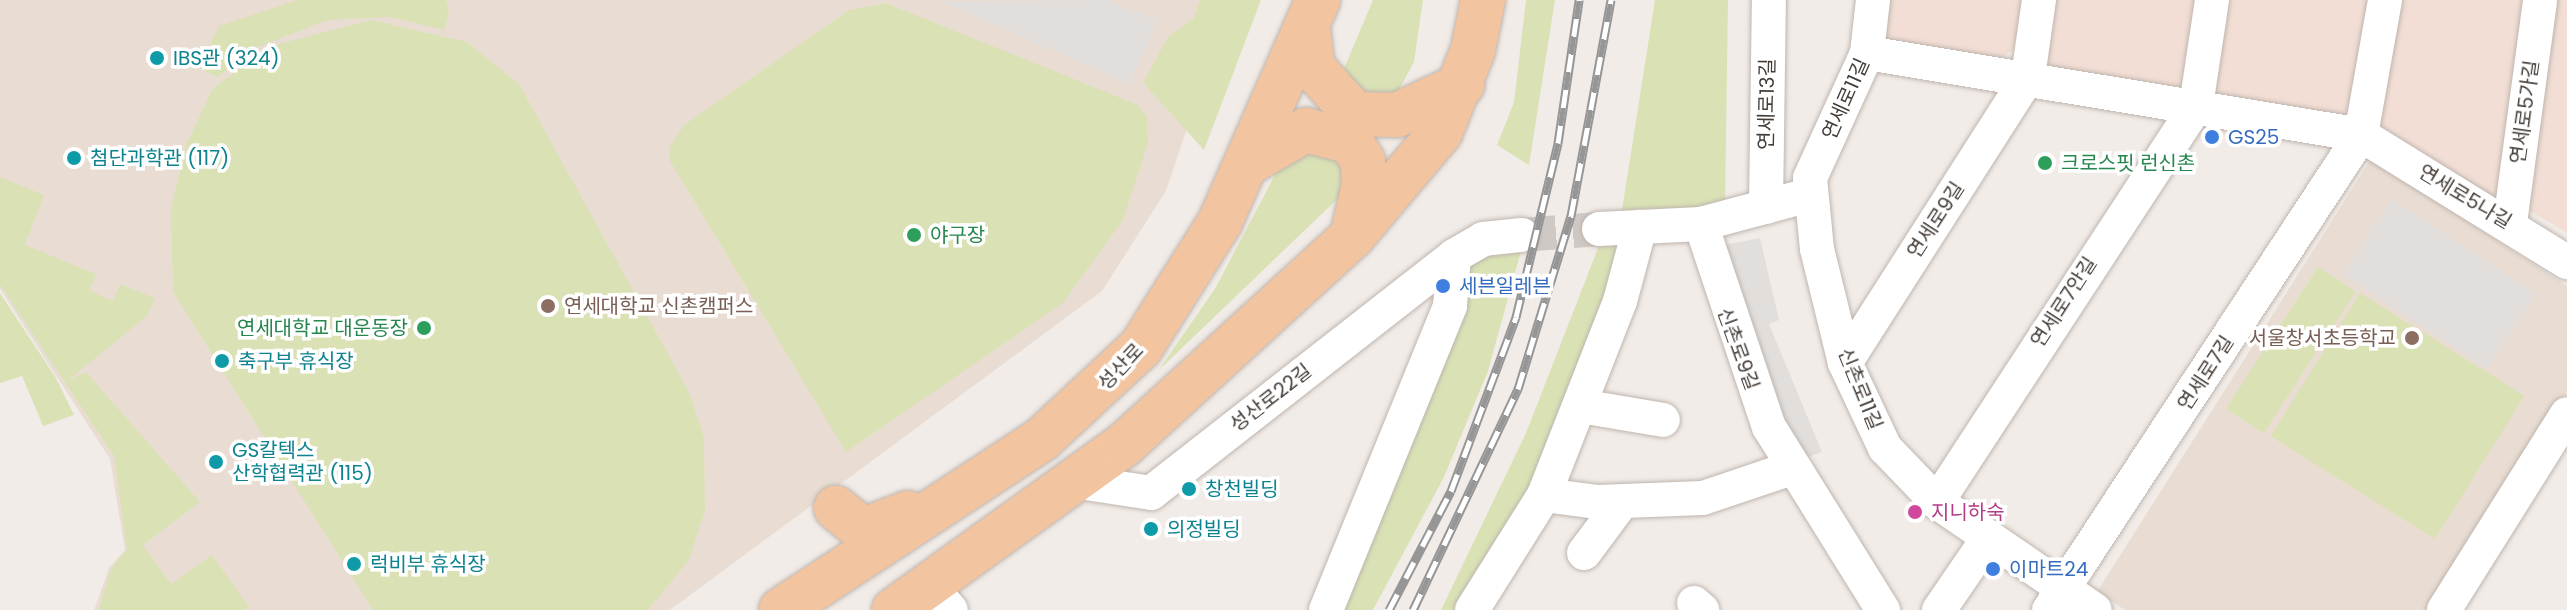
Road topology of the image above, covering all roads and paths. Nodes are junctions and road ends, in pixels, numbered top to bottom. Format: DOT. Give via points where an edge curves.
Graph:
graph roads {
  1 [pos="1483,0"];
  2 [pos="1769,0"];
  3 [pos="1873,0"];
  4 [pos="2039,0"];
  5 [pos="2385,0"];
  6 [pos="2540,0"];
  7 [pos="2205,1"];
  8 [pos="1313,14"];
  9 [pos="1867,53"];
  10 [pos="2028,77"];
  11 [pos="1462,85"];
  12 [pos="2196,106"];
  13 [pos="2361,135"];
  14 [pos="1248,163"];
  15 [pos="1809,195"];
  16 [pos="1766,207"];
  17 [pos="2510,223"];
  18 [pos="1701,224"];
  19 [pos="1640,227"];
  20 [pos="1599,229"];
  21 [pos="1522,235"];
  22 [pos="1352,237"];
  23 [pos="1454,256"];
  24 [pos="2567,262"];
  25 [pos="1845,363"];
  26 [pos="1581,406"];
  27 [pos="2567,414"];
  28 [pos="1663,420"];
  29 [pos="1789,469"];
  30 [pos="1073,481"];
  31 [pos="975,482"];
  32 [pos="1544,495"];
  33 [pos="1622,502"];
  34 [pos="1937,502"];
  35 [pos="1989,537"];
  36 [pos="1584,553"];
  37 [pos="2057,600"];
  38 [pos="915,604"];
  39 [pos="779,610"];
  40 [pos="1326,610"];
  41 [pos="1472,610"];
  42 [pos="1883,610"];
  43 [pos="1939,610"];
  44 [pos="2095,610"];
  45 [pos="2444,610"];
  1 -- 11 [label="main road"];
  2 -- 16 [label="street, 연세로13길"];
  3 -- 9 [label="street, 연세로11길"];
  4 -- 10 [label="street, 연세로9길"];
  5 -- 13 [label="street, 연세로7길"];
  6 -- 17 [label="street, 연세로5가길"];
  7 -- 12 [label="street, 연세로7안길"];
  8 -- 11 [label="main road" via="1313,68 1355,114 1397,115"];
  8 -- 14 [label="main road, 성산로"];
  9 -- 10 [label="street"];
  9 -- 15 [label="street, 연세로11길"];
  10 -- 12 [label="street"];
  10 -- 25 [label="street, 연세로9길"];
  11 -- 22 [label="main road" via="1427,154"];
  12 -- 13 [label="street"];
  12 -- 34 [label="street, 연세로7안길"];
  13 -- 17 [label="street, 연세로5나길"];
  13 -- 37 [label="street, 연세로7길"];
  14 -- 22 [label="main road" via="1306,130 1351,142 1363,161 1364,185"];
  14 -- 31 [label="main road, 성산로" via="1190,274 1141,347 1042,439"];
  15 -- 16 [label="street"];
  15 -- 25 [label="street, 신촌로11길"];
  16 -- 18 [label="street"];
  17 -- 24 [label="street, 연세로5나길"];
  18 -- 19 [label="street"];
  18 -- 29 [label="street, 신촌로9길" via="1748,381"];
  19 -- 20 [label="street"];
  19 -- 26 [label="street"];
  21 -- 23 [label="street, 성산로22길" via="1483,239"];
  22 -- 30 [label="main road" via="1170,405"];
  23 -- 30 [label="street, 성산로22길" via="1151,493"];
  23 -- 40 [label="street" via="1450,306"];
  25 -- 34 [label="street, 신촌로11길" via="1885,448"];
  26 -- 28 [label="street"];
  26 -- 32 [label="street"];
  27 -- 45 [label="street"];
  29 -- 33 [label="street" via="1723,494"];
  29 -- 42 [label="street, 신촌로9길"];
  30 -- 38 [label="main road"];
  31 -- 39 [label="main road, 성산로"];
  31 -- 39 [label="main road" via="873,529 857,528 828,514 817,566"];
  32 -- 33 [label="street"];
  32 -- 41 [label="street"];
  33 -- 36 [label="street"];
  34 -- 35 [label="street, 신촌로11길"];
  35 -- 37 [label="street, 신촌로11길"];
  35 -- 43 [label="street"];
  37 -- 44 [label="street, 신촌로11길"];
}
